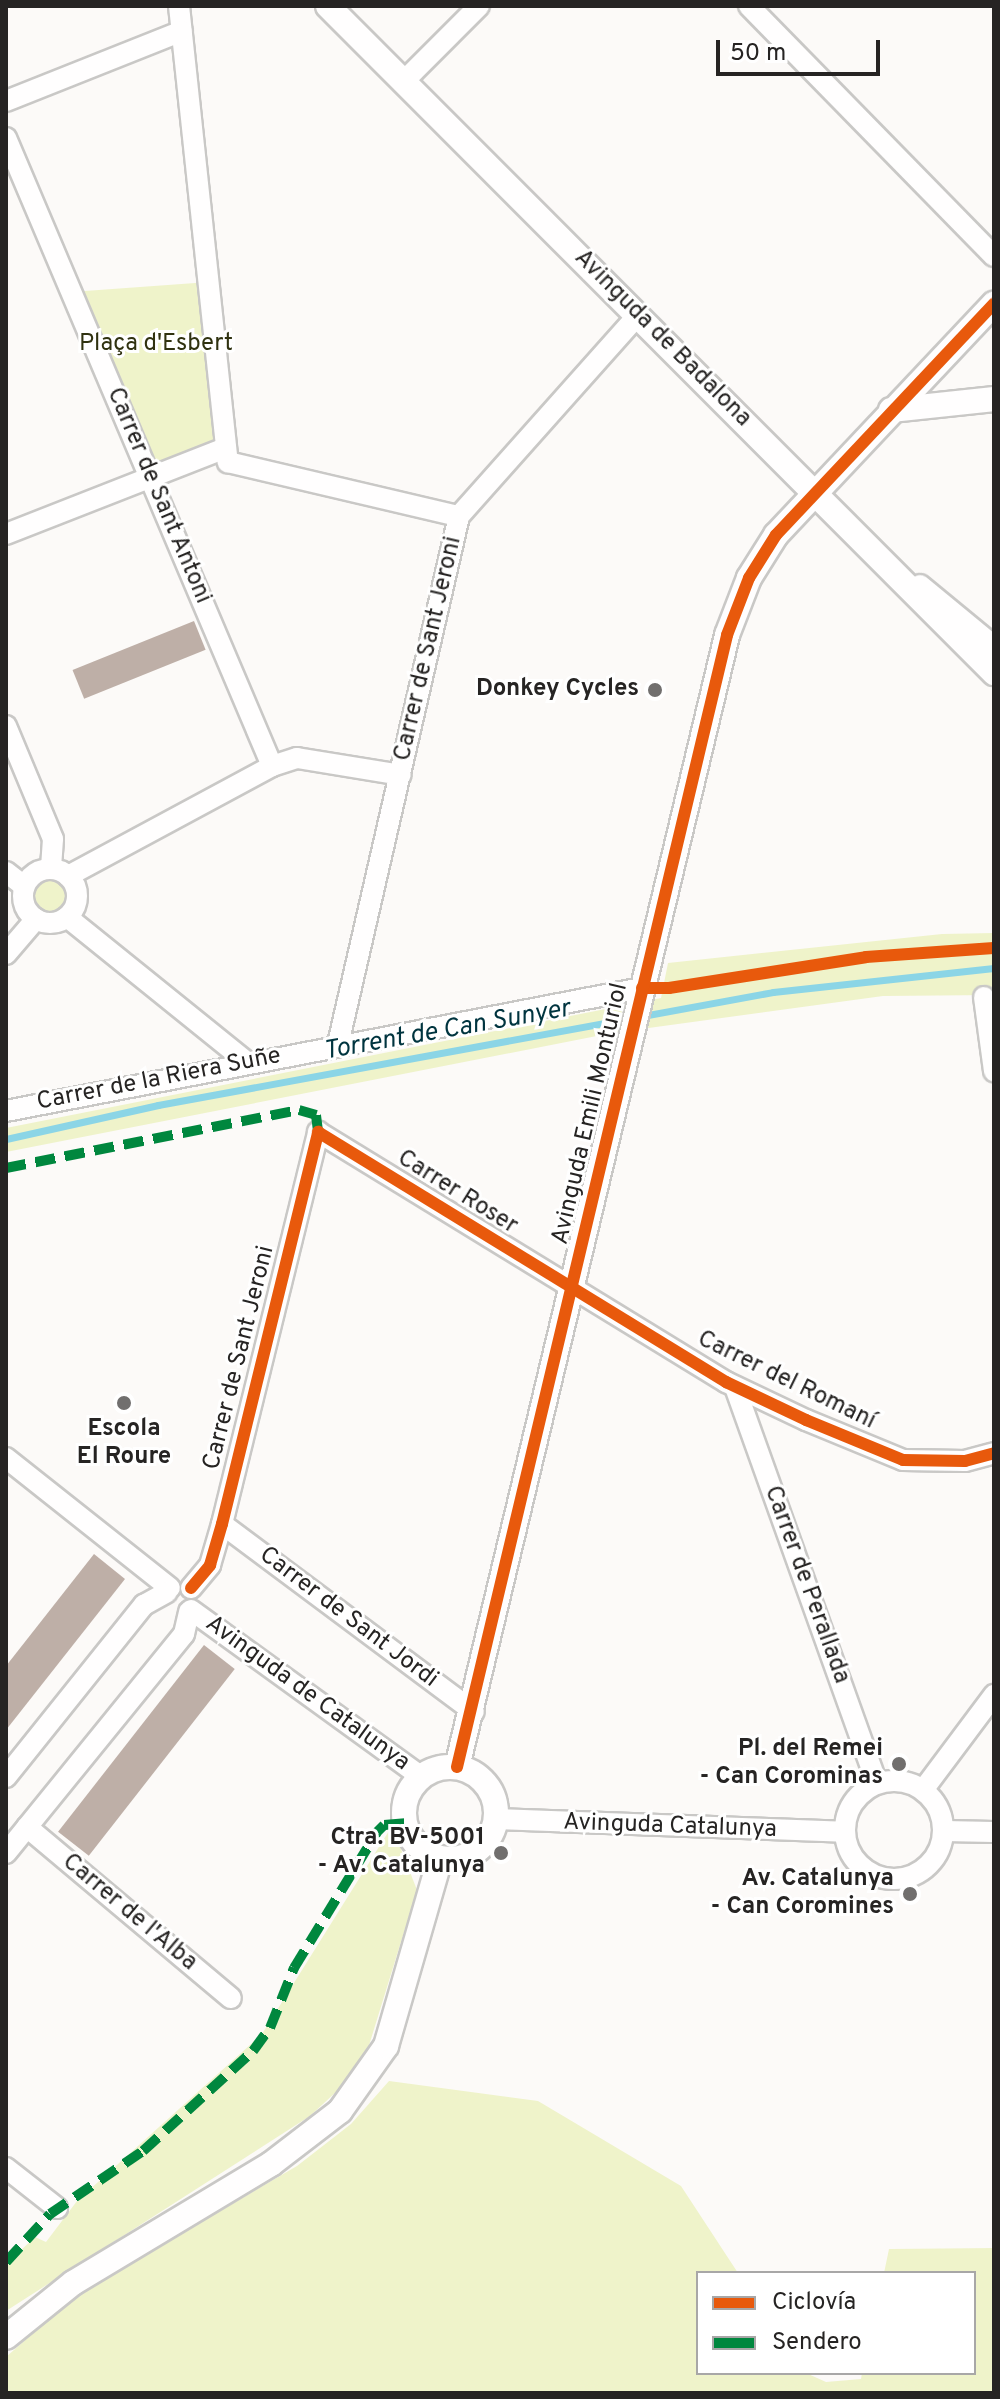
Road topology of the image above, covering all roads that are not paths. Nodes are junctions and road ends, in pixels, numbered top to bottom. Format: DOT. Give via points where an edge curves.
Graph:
graph roads {
  1 [pos="179,6"];
  2 [pos="328,6"];
  3 [pos="479,6"];
  4 [pos="749,6"];
  5 [pos="182,31"];
  6 [pos="404,81"];
  7 [pos="6,101"];
  8 [pos="6,138"];
  9 [pos="994,256"];
  10 [pos="994,304"];
  11 [pos="638,315"];
  12 [pos="994,399"];
  13 [pos="891,410"];
  14 [pos="227,455"];
  15 [pos="151,480"];
  16 [pos="814,492"];
  17 [pos="459,516"];
  18 [pos="6,534"];
  19 [pos="875,549"];
  20 [pos="994,646"];
  21 [pos="994,673"];
  22 [pos="6,726"];
  23 [pos="272,766"];
  24 [pos="401,775"];
  25 [pos="6,872"];
  26 [pos="60,872"];
  27 [pos="24,886"];
  28 [pos="67,917"];
  29 [pos="36,919"];
  30 [pos="6,954"];
  31 [pos="641,993"];
  32 [pos="984,997"];
  33 [pos="338,1044"];
  34 [pos="248,1063"];
  35 [pos="994,1071"];
  36 [pos="6,1111"];
  37 [pos="318,1132"];
  38 [pos="573,1291"];
  39 [pos="735,1387"];
  40 [pos="994,1453"];
  41 [pos="6,1458"];
  42 [pos="222,1524"];
  43 [pos="176,1589"];
  44 [pos="190,1611"];
  45 [pos="994,1695"];
  46 [pos="474,1712"];
  47 [pos="457,1767"];
  48 [pos="6,1777"];
  49 [pos="422,1777"];
  50 [pos="877,1783"];
  51 [pos="923,1790"];
  52 [pos="496,1819"];
  53 [pos="27,1827"];
  54 [pos="944,1831"];
  55 [pos="844,1832"];
  56 [pos="994,1832"];
  57 [pos="6,1853"];
  58 [pos="440,1859"];
  59 [pos="231,1998"];
  60 [pos="6,2168"];
  61 [pos="57,2208"];
  62 [pos="6,2337"];
  1 -- 5 [label="street"];
  2 -- 6 [label="street, Avinguda de Badalona"];
  3 -- 6 [label="street"];
  4 -- 9 [label="street"];
  5 -- 7 [label="street"];
  5 -- 14 [label="street"];
  6 -- 11 [label="street, Avinguda de Badalona"];
  8 -- 15 [label="street, Carrer de Sant Antoni"];
  10 -- 13 [label="street, Avinguda Emili Monturiol"];
  11 -- 16 [label="street, Avinguda de Badalona"];
  11 -- 17 [label="street, Carrer de Sant Jeroni"];
  12 -- 13 [label="street"];
  13 -- 16 [label="street, Avinguda Emili Monturiol"];
  14 -- 15 [label="street"];
  14 -- 17 [label="street"];
  15 -- 18 [label="street"];
  15 -- 23 [label="street, Carrer de Sant Antoni"];
  16 -- 19 [label="street, Avinguda de Badalona"];
  16 -- 31 [label="street, Avinguda Emili Monturiol" via="776,535 749,578 727,635"];
  17 -- 24 [label="street, Carrer de Sant Jeroni"];
  19 -- 20 [label="street"];
  19 -- 21 [label="street, Avinguda de Badalona"];
  22 -- 26 [label="street" via="53,839"];
  23 -- 24 [label="street" via="297,758"];
  23 -- 26 [label="street"];
  24 -- 33 [label="street, Carrer de Sant Jeroni"];
  25 -- 27 [label="street"];
  26 -- 27 [label="street" via="37,871"];
  26 -- 28 [label="street" via="77,898"];
  27 -- 29 [label="street" via="24,904"];
  28 -- 29 [label="street" via="54,923"];
  28 -- 34 [label="street"];
  29 -- 30 [label="street"];
  31 -- 33 [label="street, Carrer de la Riera Suñe"];
  31 -- 38 [label="street, Avinguda Emili Monturiol"];
  32 -- 35 [label="street"];
  33 -- 34 [label="street, Carrer de la Riera Suñe"];
  34 -- 36 [label="street, Carrer de la Riera Suñe"];
  37 -- 38 [label="street, Carrer Roser"];
  37 -- 42 [label="street, Carrer de Sant Jeroni"];
  38 -- 39 [label="street, Carrer del Romaní"];
  38 -- 46 [label="street, Avinguda Emili Monturiol"];
  39 -- 40 [label="street, Carrer del Romaní" via="903,1460 965,1461"];
  39 -- 50 [label="street, Carrer de Perallada"];
  41 -- 43 [label="street"];
  42 -- 43 [label="street, Carrer de Sant Jeroni" via="210,1565"];
  42 -- 46 [label="street, Carrer de Sant Jordi"];
  43 -- 44 [label="street" via="196,1598"];
  43 -- 44 [label="street, Avinguda de Catalunya" via="168,1609 179,1615"];
  43 -- 48 [label="street" via="144,1605"];
  44 -- 49 [label="street, Avinguda de Catalunya"];
  44 -- 53 [label="street" via="184,1634"];
  45 -- 51 [label="street"];
  46 -- 47 [label="street, Avinguda Emili Monturiol"];
  47 -- 49 [label="street"];
  47 -- 52 [label="street" via="479,1777 491,1791"];
  49 -- 58 [label="street" via="405,1801 405,1823 419,1847"];
  50 -- 51 [label="street" via="894,1780"];
  50 -- 55 [label="street" via="854,1800"];
  51 -- 54 [label="street" via="941,1814"];
  52 -- 55 [label="street, Avinguda Catalunya"];
  52 -- 58 [label="street" via="476,1850"];
  53 -- 57 [label="street"];
  53 -- 59 [label="street, Carrer de l'Alba"];
  54 -- 55 [label="street" via="934,1859 921,1871 892,1880 863,1869 852,1857"];
  54 -- 56 [label="street"];
  58 -- 62 [label="street" via="386,2046 340,2111 271,2164 73,2283"];
  60 -- 61 [label="street"];
}
